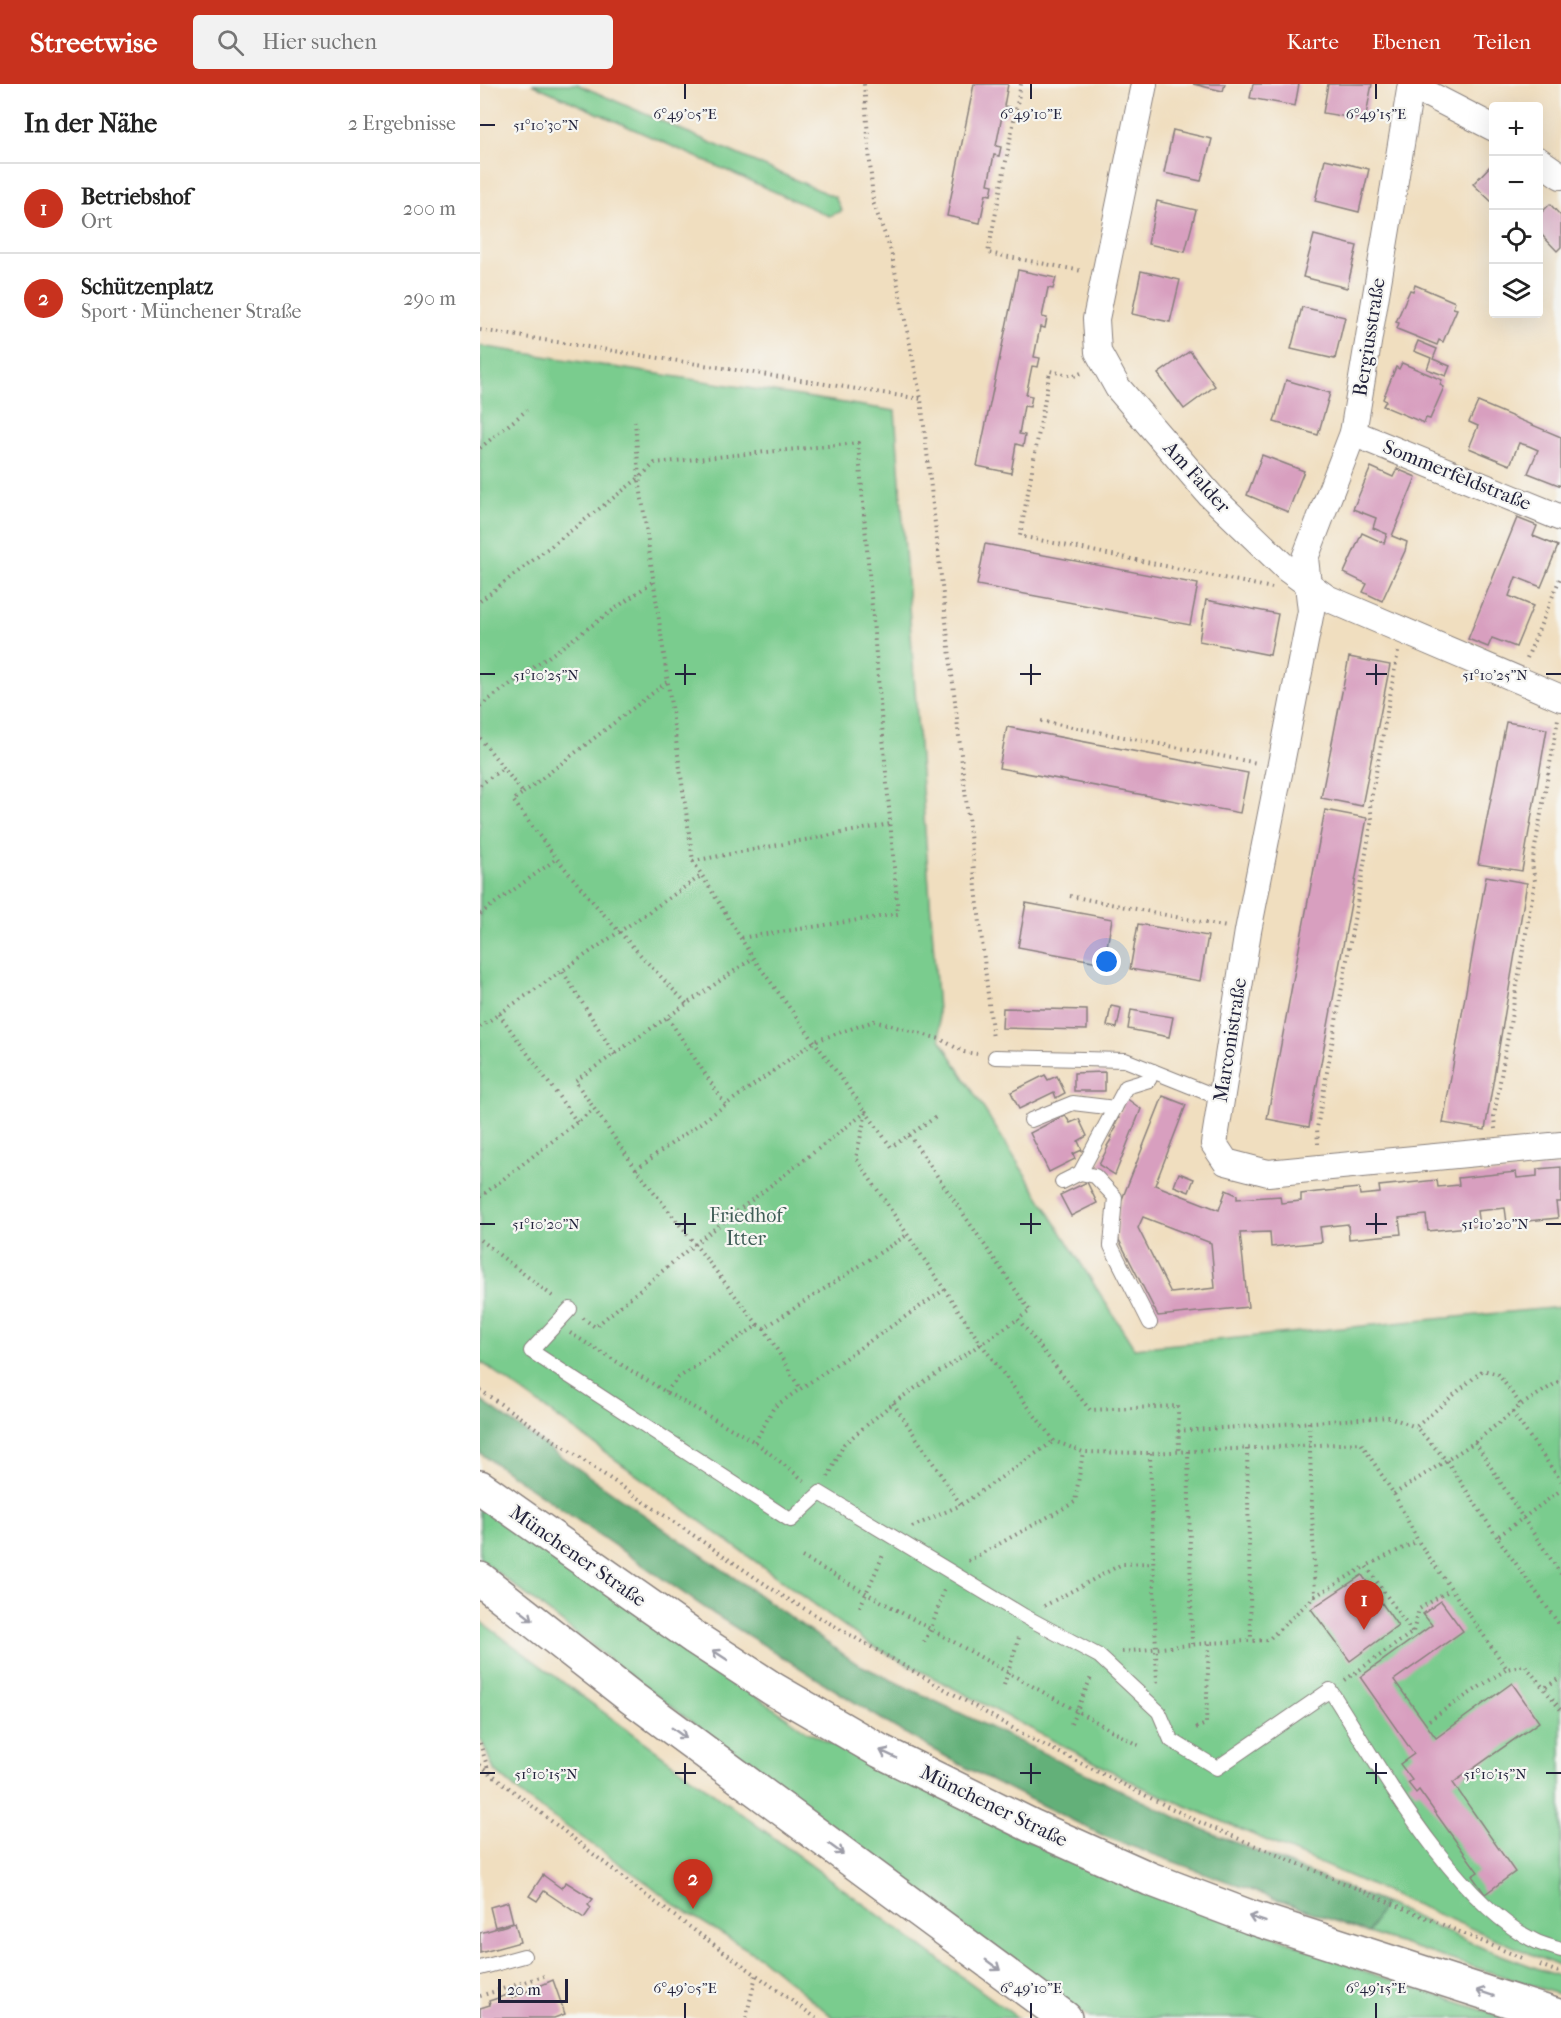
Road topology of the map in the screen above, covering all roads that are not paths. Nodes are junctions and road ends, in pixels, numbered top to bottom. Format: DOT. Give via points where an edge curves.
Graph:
graph roads {
  1 [pos="1144,84"];
  2 [pos="1410,87"];
  3 [pos="1489,125"];
  4 [pos="1543,163"];
  5 [pos="1561,176"];
  6 [pos="1353,433"];
  7 [pos="1561,518"];
  8 [pos="1300,579"];
  9 [pos="1561,698"];
  10 [pos="995,1057"];
  11 [pos="1153,1071"];
  12 [pos="1220,1098"];
  13 [pos="1114,1108"];
  14 [pos="1031,1119"];
  15 [pos="1561,1145"];
  16 [pos="1080,1173"];
  17 [pos="1062,1182"];
  18 [pos="570,1309"];
  19 [pos="1150,1323"];
  20 [pos="480,1487"];
  21 [pos="480,1579"];
  22 [pos="1561,1950"];
  23 [pos="524,1956"];
  24 [pos="480,1968"];
  25 [pos="1065,2018"];
  26 [pos="1561,2018"];
  1 -- 8 [label="street, Am Falder" via="1103,276 1096,320 1098,352 1118,387 1210,495"];
  2 -- 3 [label="street"];
  2 -- 6 [label="street, Bergiusstraße"];
  4 -- 5 [label="street"];
  6 -- 7 [label="street, Sommerfeldstraße"];
  6 -- 8 [label="street, Bergiusstraße"];
  8 -- 9 [label="street, Am Falder" via="1327,598"];
  8 -- 12 [label="street, Marconistraße" via="1311,611 1248,931"];
  10 -- 11 [label="lane" via="1125,1060"];
  11 -- 12 [label="lane"];
  11 -- 13 [label="lane" via="1149,1080 1126,1087"];
  12 -- 15 [label="street, Marconistraße" via="1214,1144 1226,1162 1268,1173"];
  13 -- 14 [label="lane" via="1073,1102"];
  13 -- 16 [label="lane"];
  16 -- 17 [label="lane"];
  16 -- 19 [label="lane" via="1095,1176 1114,1197 1111,1246"];
  18 -- 22 [label="lane" via="531,1351 787,1518 791,1520 820,1493 1024,1616 1099,1656 1159,1712 1171,1740 1216,1768 1330,1690 1416,1822 1457,1875 1502,1919 1535,1941"];
  26 -- 20 [label="main road, Münchener Straße, one-way" via="1250,1917 1150,1879 1032,1826 880,1751 799,1705 695,1638"];
  21 -- 25 [label="main road, one-way" via="632,1698"];
  23 -- 24 [label="lane"];
}
